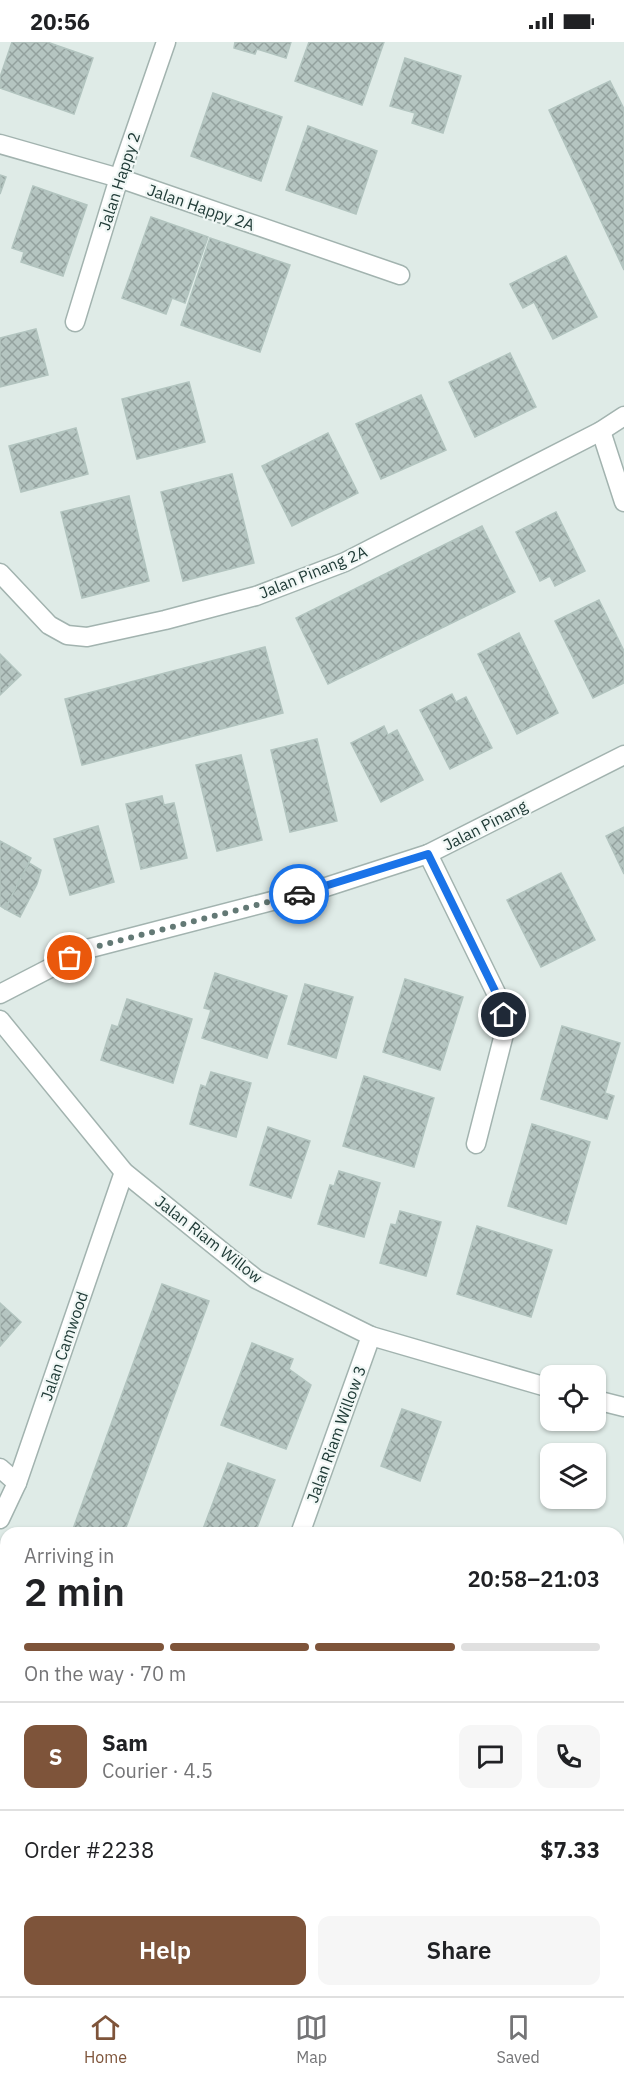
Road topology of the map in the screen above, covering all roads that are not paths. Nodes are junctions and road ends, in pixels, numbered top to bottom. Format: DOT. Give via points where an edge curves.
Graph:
graph roads {
  1 [pos="166,42"];
  2 [pos="0,144"];
  3 [pos="119,178"];
  4 [pos="400,275"];
  5 [pos="75,322"];
  6 [pos="624,416"];
  7 [pos="601,431"];
  8 [pos="624,502"];
  9 [pos="0,573"];
  10 [pos="624,755"];
  11 [pos="428,854"];
  12 [pos="0,994"];
  13 [pos="0,1020"];
  14 [pos="476,1144"];
  15 [pos="124,1172"];
  16 [pos="371,1336"];
  17 [pos="540,1385"];
  18 [pos="606,1402"];
  19 [pos="624,1407"];
  20 [pos="0,1468"];
  21 [pos="17,1483"];
  22 [pos="0,1519"];
  23 [pos="302,1527"];
  1 -- 3 [label="street, Jalan Happy 2"];
  2 -- 3 [label="street, Jalan Happy 2A"];
  3 -- 4 [label="street, Jalan Happy 2A"];
  3 -- 5 [label="street, Jalan Happy 2"];
  6 -- 7 [label="street, Jalan Pinang 2A"];
  7 -- 8 [label="street"];
  7 -- 9 [label="street, Jalan Pinang 2A" via="345,562 256,596 165,620 87,637 67,635 50,625"];
  10 -- 11 [label="street, Jalan Pinang"];
  11 -- 12 [label="street, Jalan Pinang" via="326,887 87,949"];
  11 -- 14 [label="street" via="504,1015 503,1038"];
  13 -- 15 [label="street, Jalan Riam Willow"];
  15 -- 16 [label="street, Jalan Riam Willow" via="256,1279"];
  15 -- 21 [label="street, Jalan Camwood"];
  16 -- 17 [label="street, Jalan Riam Willow"];
  16 -- 23 [label="street, Jalan Riam Willow 3"];
  18 -- 19 [label="street"];
  20 -- 21 [label="street"];
  21 -- 22 [label="street, Jalan Camwood"];
}
